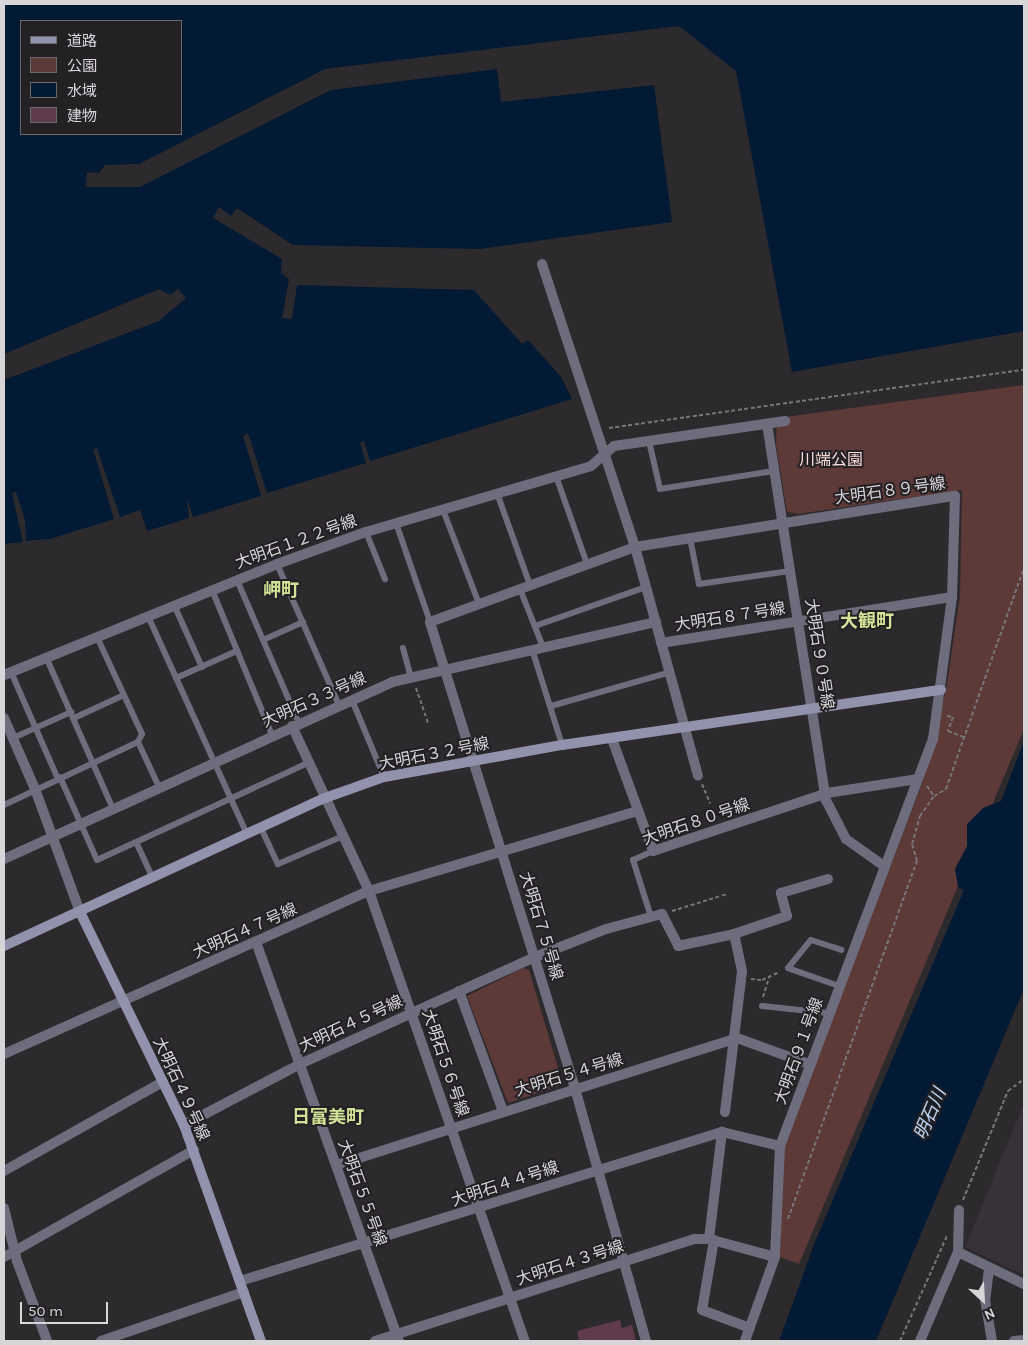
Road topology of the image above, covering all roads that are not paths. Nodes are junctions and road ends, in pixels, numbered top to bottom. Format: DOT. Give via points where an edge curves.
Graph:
graph roads {
  1 [pos="542,264"];
  2 [pos="785,421"];
  3 [pos="767,424"];
  4 [pos="649,441"];
  5 [pos="605,457"];
  6 [pos="774,471"];
  7 [pos="556,476"];
  8 [pos="497,493"];
  9 [pos="443,510"];
  10 [pos="782,523"];
  11 [pos="396,524"];
  12 [pos="366,532"];
  13 [pos="690,538"];
  14 [pos="635,547"];
  15 [pos="277,564"];
  16 [pos="587,564"];
  17 [pos="790,571"];
  18 [pos="385,579"];
  19 [pos="236,580"];
  20 [pos="530,585"];
  21 [pos="646,587"];
  22 [pos="520,589"];
  23 [pos="212,590"];
  24 [pos="952,596"];
  25 [pos="479,604"];
  26 [pos="174,606"];
  27 [pos="148,616"];
  28 [pos="798,621"];
  29 [pos="303,622"];
  30 [pos="430,622"];
  31 [pos="656,622"];
  32 [pos="536,626"];
  33 [pos="97,637"];
  34 [pos="263,640"];
  35 [pos="662,643"];
  36 [pos="403,648"];
  37 [pos="538,648"];
  38 [pos="237,651"];
  39 [pos="46,657"];
  40 [pos="202,667"];
  41 [pos="446,669"];
  42 [pos="670,672"];
  43 [pos="7,673"];
  44 [pos="412,677"];
  45 [pos="176,678"];
  46 [pos="941,690"];
  47 [pos="124,695"];
  48 [pos="352,700"];
  49 [pos="339,705"];
  50 [pos="552,706"];
  51 [pos="812,709"];
  52 [pos="73,716"];
  53 [pos="4,718"];
  54 [pos="296,724"];
  55 [pos="685,727"];
  56 [pos="36,728"];
  57 [pos="272,735"];
  58 [pos="13,738"];
  59 [pos="612,739"];
  60 [pos="138,742"];
  61 [pos="562,746"];
  62 [pos="476,761"];
  63 [pos="93,762"];
  64 [pos="214,762"];
  65 [pos="308,763"];
  66 [pos="698,775"];
  67 [pos="384,777"];
  68 [pos="59,778"];
  69 [pos="917,779"];
  70 [pos="159,787"];
  71 [pos="35,789"];
  72 [pos="826,793"];
  73 [pos="325,798"];
  74 [pos="231,799"];
  75 [pos="4,805"];
  76 [pos="113,809"];
  77 [pos="638,811"];
  78 [pos="80,824"];
  79 [pos="261,828"];
  80 [pos="247,834"];
  81 [pos="343,836"];
  82 [pos="52,837"];
  83 [pos="136,842"];
  84 [pos="503,851"];
  85 [pos="653,851"];
  86 [pos="4,859"];
  87 [pos="884,866"];
  88 [pos="153,878"];
  89 [pos="828,879"];
  90 [pos="369,891"];
  91 [pos="80,912"];
  92 [pos="650,917"];
  93 [pos="734,934"];
  94 [pos="256,942"];
  95 [pos="4,946"];
  96 [pos="841,950"];
  97 [pos="535,957"];
  98 [pos="839,986"];
  99 [pos="459,991"];
  100 [pos="123,1002"];
  101 [pos="762,1006"];
  102 [pos="412,1012"];
  103 [pos="828,1013"];
  104 [pos="737,1038"];
  105 [pos="4,1054"];
  106 [pos="300,1064"];
  107 [pos="809,1064"];
  108 [pos="161,1083"];
  109 [pos="575,1088"];
  110 [pos="503,1111"];
  111 [pos="725,1112"];
  112 [pos="184,1125"];
  113 [pos="451,1128"];
  114 [pos="722,1132"];
  115 [pos="780,1146"];
  116 [pos="194,1150"];
  117 [pos="337,1165"];
  118 [pos="599,1170"];
  119 [pos="4,1171"];
  120 [pos="4,1208"];
  121 [pos="480,1208"];
  122 [pos="959,1210"];
  123 [pos="712,1239"];
  124 [pos="364,1242"];
  125 [pos="17,1249"];
  126 [pos="958,1252"];
  127 [pos="4,1257"];
  128 [pos="775,1257"];
  129 [pos="625,1260"];
  130 [pos="989,1268"];
  131 [pos="240,1281"];
  132 [pos="1024,1284"];
  133 [pos="244,1292"];
  134 [pos="511,1298"];
  135 [pos="750,1328"];
  136 [pos="398,1338"];
  137 [pos="43,1340"];
  138 [pos="1024,1340"];
  139 [pos="101,1341"];
  140 [pos="260,1341"];
  141 [pos="375,1341"];
  142 [pos="525,1341"];
  143 [pos="646,1341"];
  144 [pos="746,1341"];
  145 [pos="920,1341"];
  146 [pos="992,1341"];
  147 [pos="1014,1341"];
  1 -- 5 [label="street"];
  2 -- 3 [label="street, 大明石１２２号線"];
  3 -- 4 [label="street, 大明石１２２号線"];
  3 -- 6 [label="street, 大明石９０号線"];
  4 -- 5 [label="street, 大明石１２２号線" via="614,446"];
  4 -- 6 [label="lane" via="660,489"];
  5 -- 7 [label="street, 大明石１２２号線" via="591,466"];
  5 -- 14 [label="street"];
  6 -- 10 [label="street, 大明石９０号線"];
  7 -- 8 [label="street, 大明石１２２号線"];
  7 -- 16 [label="lane"];
  8 -- 9 [label="street, 大明石１２２号線"];
  8 -- 20 [label="lane"];
  9 -- 11 [label="street, 大明石１２２号線"];
  9 -- 25 [label="lane"];
  10 -- 13 [label="street, 大明石８９号線"];
  10 -- 17 [label="street, 大明石９０号線"];
  10 -- 24 [label="street, 大明石８９号線" via="955,496"];
  11 -- 12 [label="street, 大明石１２２号線"];
  11 -- 30 [label="lane, 大明石７５号線"];
  12 -- 15 [label="street, 大明石１２２号線"];
  12 -- 18 [label="lane"];
  13 -- 14 [label="street, 大明石８９号線"];
  13 -- 17 [label="lane" via="699,584"];
  14 -- 16 [label="street, 大明石８９号線"];
  14 -- 21 [label="street"];
  15 -- 19 [label="street, 大明石１２２号線"];
  15 -- 29 [label="lane"];
  16 -- 20 [label="street, 大明石８９号線"];
  17 -- 28 [label="street, 大明石９０号線"];
  19 -- 23 [label="street, 大明石１２２号線"];
  19 -- 34 [label="lane"];
  20 -- 22 [label="street, 大明石８９号線"];
  21 -- 31 [label="street"];
  21 -- 32 [label="lane"];
  22 -- 25 [label="street, 大明石８９号線"];
  22 -- 32 [label="lane"];
  23 -- 26 [label="street, 大明石１２２号線"];
  23 -- 38 [label="lane"];
  24 -- 28 [label="street, 大明石８７号線"];
  24 -- 46 [label="street, 大明石８９号線"];
  25 -- 30 [label="street, 大明石８９号線"];
  26 -- 27 [label="street, 大明石１２２号線"];
  26 -- 40 [label="lane"];
  27 -- 33 [label="street, 大明石１２２号線"];
  27 -- 45 [label="lane"];
  28 -- 35 [label="street, 大明石８７号線"];
  28 -- 51 [label="street, 大明石９０号線"];
  29 -- 34 [label="lane"];
  29 -- 49 [label="lane"];
  30 -- 41 [label="street, 大明石７５号線"];
  31 -- 35 [label="street"];
  31 -- 37 [label="street, 大明石３３号線"];
  32 -- 37 [label="lane"];
  33 -- 39 [label="street, 大明石１２２号線"];
  33 -- 47 [label="lane"];
  34 -- 54 [label="lane"];
  35 -- 42 [label="street"];
  36 -- 44 [label="lane"];
  37 -- 41 [label="street, 大明石３３号線"];
  37 -- 50 [label="lane"];
  38 -- 40 [label="lane"];
  38 -- 57 [label="lane"];
  39 -- 43 [label="street, 大明石１２２号線"];
  39 -- 52 [label="lane"];
  40 -- 45 [label="lane"];
  41 -- 44 [label="street, 大明石３３号線"];
  41 -- 62 [label="street, 大明石７５号線"];
  42 -- 50 [label="lane"];
  42 -- 55 [label="street"];
  43 -- 56 [label="lane"];
  44 -- 48 [label="street, 大明石３３号線"];
  45 -- 64 [label="lane"];
  46 -- 51 [label="street, 大明石３２号線"];
  46 -- 69 [label="street, 大明石８９号線" via="933,739"];
  47 -- 52 [label="lane"];
  47 -- 60 [label="lane" via="142,734"];
  48 -- 49 [label="street, 大明石３３号線"];
  48 -- 67 [label="lane"];
  49 -- 54 [label="street, 大明石３３号線"];
  50 -- 61 [label="lane"];
  51 -- 55 [label="street, 大明石３２号線"];
  51 -- 72 [label="street, 大明石９０号線"];
  52 -- 56 [label="lane"];
  52 -- 63 [label="lane"];
  53 -- 58 [label="street"];
  54 -- 57 [label="street, 大明石３３号線"];
  54 -- 65 [label="street, 大明石５６号線"];
  55 -- 59 [label="street, 大明石３２号線"];
  55 -- 66 [label="street"];
  56 -- 58 [label="lane"];
  56 -- 68 [label="lane"];
  57 -- 64 [label="street, 大明石３３号線"];
  58 -- 71 [label="street"];
  59 -- 61 [label="street, 大明石３２号線"];
  59 -- 77 [label="street"];
  60 -- 63 [label="lane"];
  60 -- 70 [label="lane"];
  61 -- 62 [label="street, 大明石３２号線"];
  62 -- 67 [label="street, 大明石３２号線"];
  62 -- 84 [label="street, 大明石７５号線"];
  63 -- 68 [label="lane"];
  63 -- 76 [label="lane"];
  64 -- 70 [label="street, 大明石３３号線"];
  64 -- 74 [label="lane"];
  65 -- 73 [label="street, 大明石５６号線"];
  65 -- 74 [label="lane"];
  67 -- 73 [label="street, 大明石３２号線"];
  68 -- 71 [label="lane"];
  68 -- 78 [label="lane"];
  69 -- 72 [label="street, 大明石８０号線"];
  69 -- 87 [label="street, 大明石９１号線"];
  70 -- 76 [label="street, 大明石３３号線"];
  71 -- 75 [label="lane"];
  71 -- 82 [label="street"];
  72 -- 85 [label="street, 大明石８０号線"];
  72 -- 87 [label="street, 大明石９０号線" via="826,800 846,840"];
  73 -- 79 [label="street, 大明石３２号線"];
  73 -- 81 [label="street, 大明石５６号線"];
  74 -- 80 [label="lane"];
  74 -- 83 [label="lane"];
  76 -- 78 [label="street, 大明石３３号線"];
  77 -- 84 [label="street, 大明石４７号線"];
  77 -- 85 [label="street"];
  78 -- 82 [label="street, 大明石３３号線"];
  78 -- 83 [label="lane" via="97,860"];
  79 -- 80 [label="street, 大明石３２号線"];
  79 -- 81 [label="lane" via="278,864"];
  80 -- 88 [label="street, 大明石３２号線"];
  81 -- 90 [label="street, 大明石５６号線"];
  82 -- 86 [label="street, 大明石３３号線"];
  82 -- 91 [label="street"];
  83 -- 88 [label="lane"];
  84 -- 90 [label="street, 大明石４７号線"];
  84 -- 97 [label="street, 大明石７５号線"];
  85 -- 92 [label="lane, 大明石８０号線" via="633,860"];
  87 -- 98 [label="street, 大明石９１号線"];
  88 -- 91 [label="street, 大明石３２号線"];
  89 -- 93 [label="street" via="781,893 787,916"];
  90 -- 94 [label="street, 大明石４７号線"];
  90 -- 102 [label="street, 大明石５６号線"];
  91 -- 95 [label="street, 大明石３２号線"];
  91 -- 100 [label="street, 大明石４９号線"];
  92 -- 93 [label="street" via="662,914 678,946"];
  92 -- 97 [label="street"];
  93 -- 104 [label="street" via="742,978"];
  94 -- 100 [label="street, 大明石４７号線"];
  94 -- 106 [label="street, 大明石５５号線"];
  96 -- 98 [label="lane" via="811,940 788,968"];
  97 -- 99 [label="street, 大明石４５号線"];
  97 -- 109 [label="street, 大明石７５号線"];
  98 -- 103 [label="street, 大明石９１号線"];
  99 -- 102 [label="street, 大明石４５号線"];
  99 -- 110 [label="street"];
  100 -- 105 [label="street, 大明石４７号線"];
  100 -- 108 [label="street, 大明石４９号線"];
  101 -- 103 [label="lane"];
  102 -- 106 [label="street, 大明石４５号線"];
  102 -- 113 [label="street, 大明石５６号線"];
  103 -- 107 [label="street, 大明石９１号線"];
  104 -- 107 [label="street"];
  104 -- 109 [label="street, 大明石５４号線"];
  104 -- 111 [label="street"];
  106 -- 112 [label="street, 大明石４５号線"];
  106 -- 117 [label="street, 大明石５５号線"];
  107 -- 115 [label="street, 大明石９１号線"];
  108 -- 112 [label="street, 大明石４９号線"];
  108 -- 119 [label="street"];
  109 -- 110 [label="street, 大明石５４号線"];
  109 -- 118 [label="street, 大明石７５号線"];
  110 -- 113 [label="street, 大明石５４号線"];
  112 -- 116 [label="street, 大明石４９号線"];
  113 -- 117 [label="street, 大明石５４号線"];
  113 -- 121 [label="street, 大明石５６号線"];
  114 -- 115 [label="street"];
  114 -- 118 [label="street, 大明石４４号線"];
  114 -- 123 [label="street"];
  115 -- 128 [label="street, 大明石９１号線"];
  116 -- 125 [label="street"];
  116 -- 131 [label="street, 大明石４９号線"];
  117 -- 124 [label="street, 大明石５５号線"];
  118 -- 121 [label="street, 大明石４４号線"];
  118 -- 129 [label="street, 大明石７５号線"];
  120 -- 125 [label="street"];
  121 -- 124 [label="street, 大明石４４号線"];
  121 -- 134 [label="street, 大明石５６号線"];
  122 -- 126 [label="street"];
  123 -- 128 [label="street, 大明石４３号線"];
  123 -- 129 [label="street, 大明石４３号線" via="695,1239"];
  123 -- 135 [label="street" via="702,1310"];
  124 -- 131 [label="street, 大明石４４号線"];
  124 -- 136 [label="street, 大明石５５号線"];
  125 -- 127 [label="street"];
  125 -- 137 [label="street" via="17,1260"];
  126 -- 130 [label="street"];
  126 -- 145 [label="street"];
  128 -- 135 [label="street, 大明石９１号線"];
  129 -- 134 [label="street, 大明石４３号線"];
  129 -- 143 [label="street, 大明石７５号線"];
  130 -- 132 [label="street"];
  130 -- 146 [label="street" via="985,1300"];
  131 -- 133 [label="street, 大明石４９号線"];
  133 -- 139 [label="street"];
  133 -- 140 [label="street, 大明石４９号線"];
  134 -- 136 [label="street, 大明石４３号線"];
  134 -- 142 [label="street, 大明石５６号線"];
  135 -- 144 [label="street, 大明石９１号線"];
  136 -- 141 [label="street, 大明石４３号線"];
  138 -- 147 [label="street"];
}
